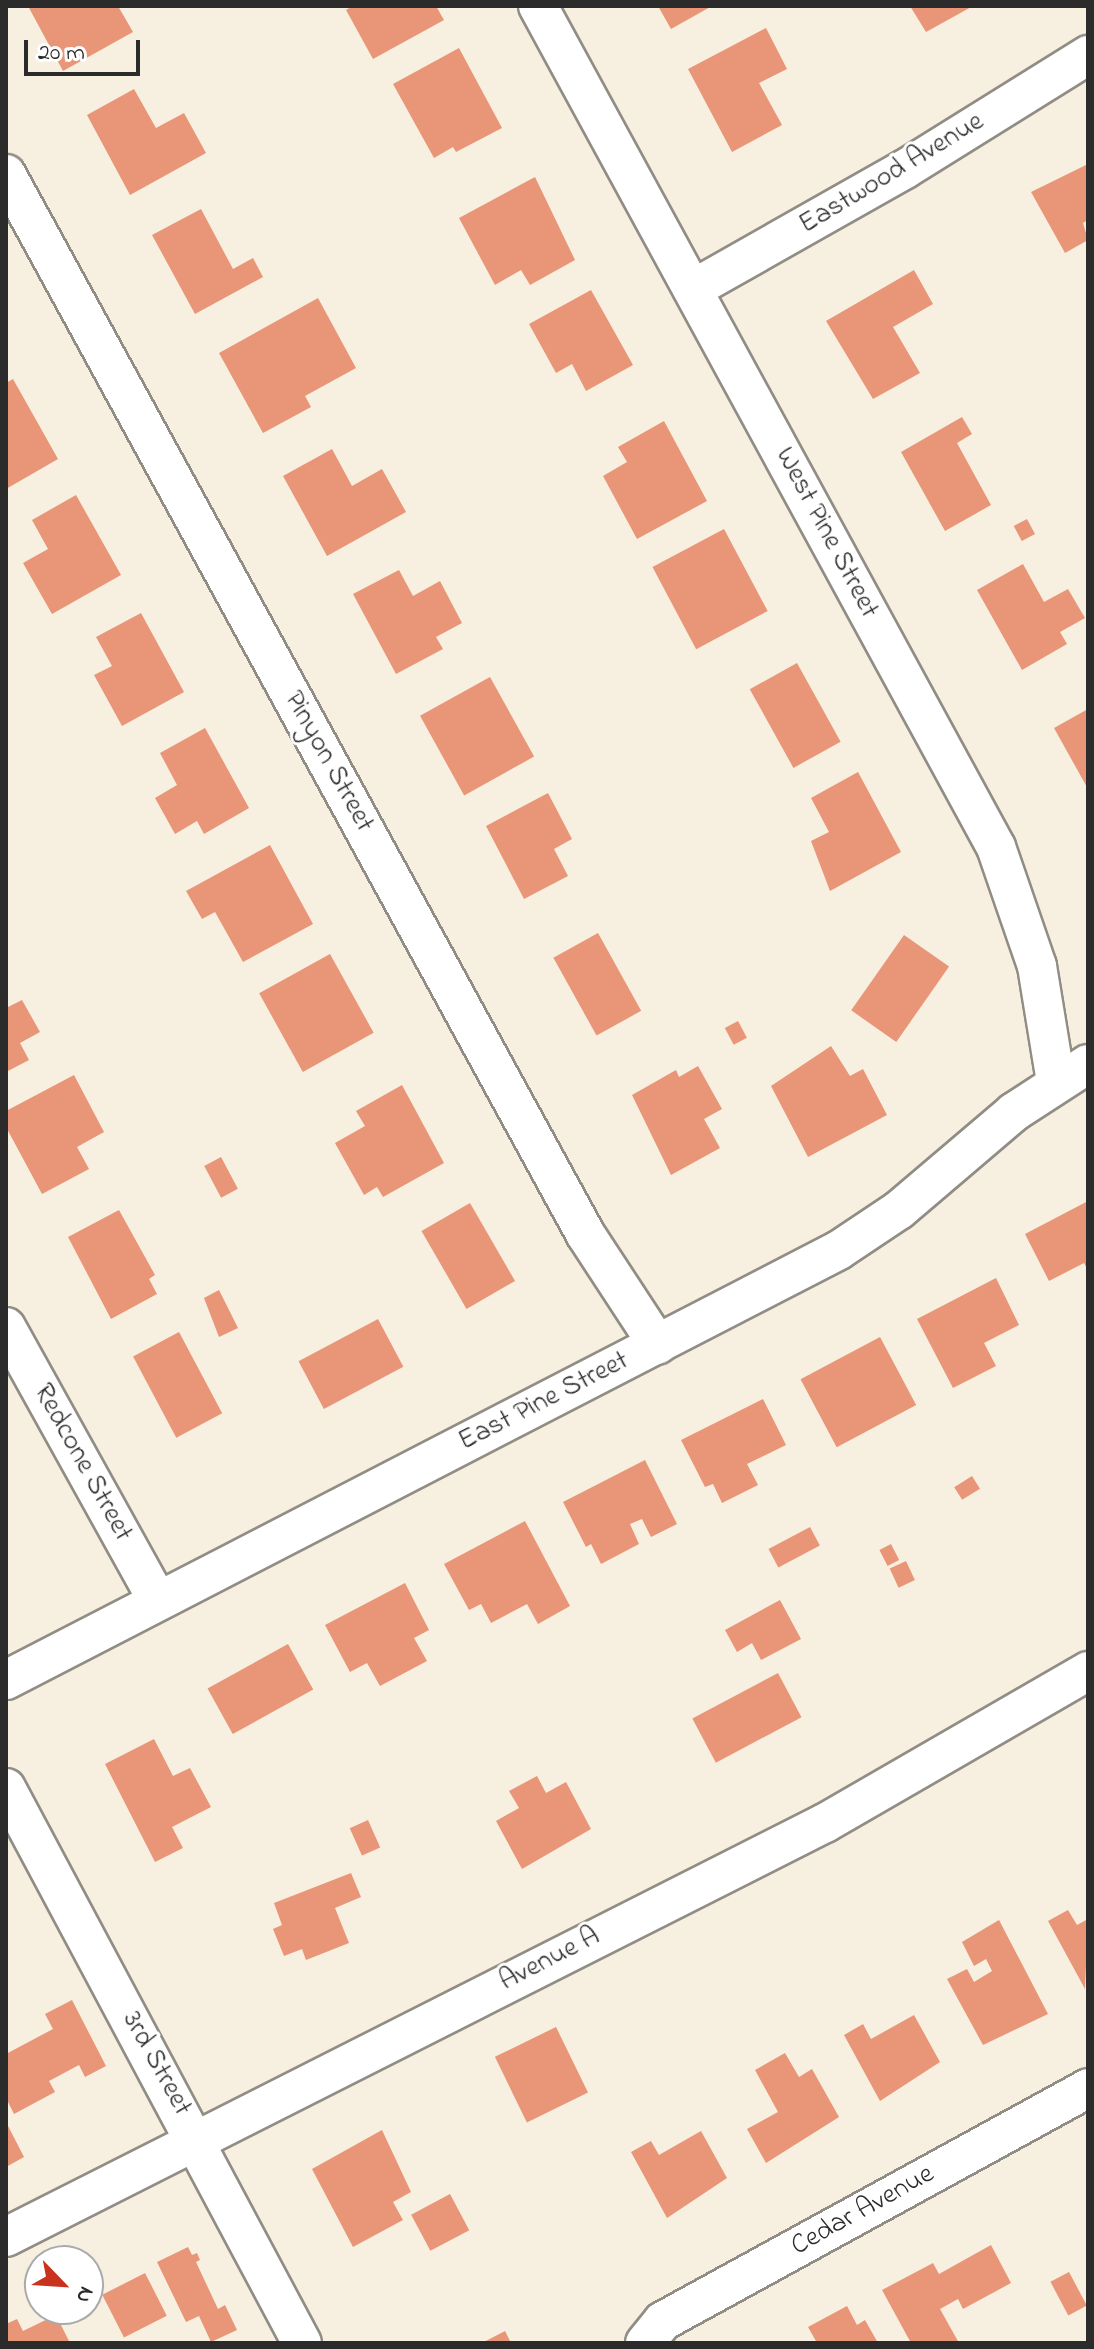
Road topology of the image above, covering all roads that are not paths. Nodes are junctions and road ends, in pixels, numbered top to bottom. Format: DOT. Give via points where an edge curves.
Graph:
graph roads {
  1 [pos="538,6"];
  2 [pos="1088,55"];
  3 [pos="6,174"];
  4 [pos="693,289"];
  5 [pos="1072,1073"];
  6 [pos="6,1327"];
  7 [pos="658,1345"];
  8 [pos="157,1599"];
  9 [pos="1088,1671"];
  10 [pos="6,1680"];
  11 [pos="6,1788"];
  12 [pos="1088,2088"];
  13 [pos="196,2138"];
  14 [pos="6,2237"];
  15 [pos="302,2343"];
  16 [pos="645,2343"];
  1 -- 4 [label="street, West Pine Street"];
  2 -- 4 [label="street, Eastwood Avenue" via="905,169"];
  3 -- 7 [label="street, Pinyon Street" via="586,1235"];
  4 -- 5 [label="street, West Pine Street" via="996,847"];
  5 -- 7 [label="street, East Pine Street" via="899,1210 839,1250"];
  6 -- 8 [label="street, Redcone Street"];
  7 -- 8 [label="street, East Pine Street"];
  8 -- 10 [label="street, East Pine Street"];
  9 -- 13 [label="street, Avenue A" via="825,1823"];
  11 -- 13 [label="street, 3rd Street"];
  12 -- 16 [label="street, Cedar Avenue" via="663,2321"];
  13 -- 14 [label="street, Avenue A"];
  13 -- 15 [label="street, 3rd Street"];
}
